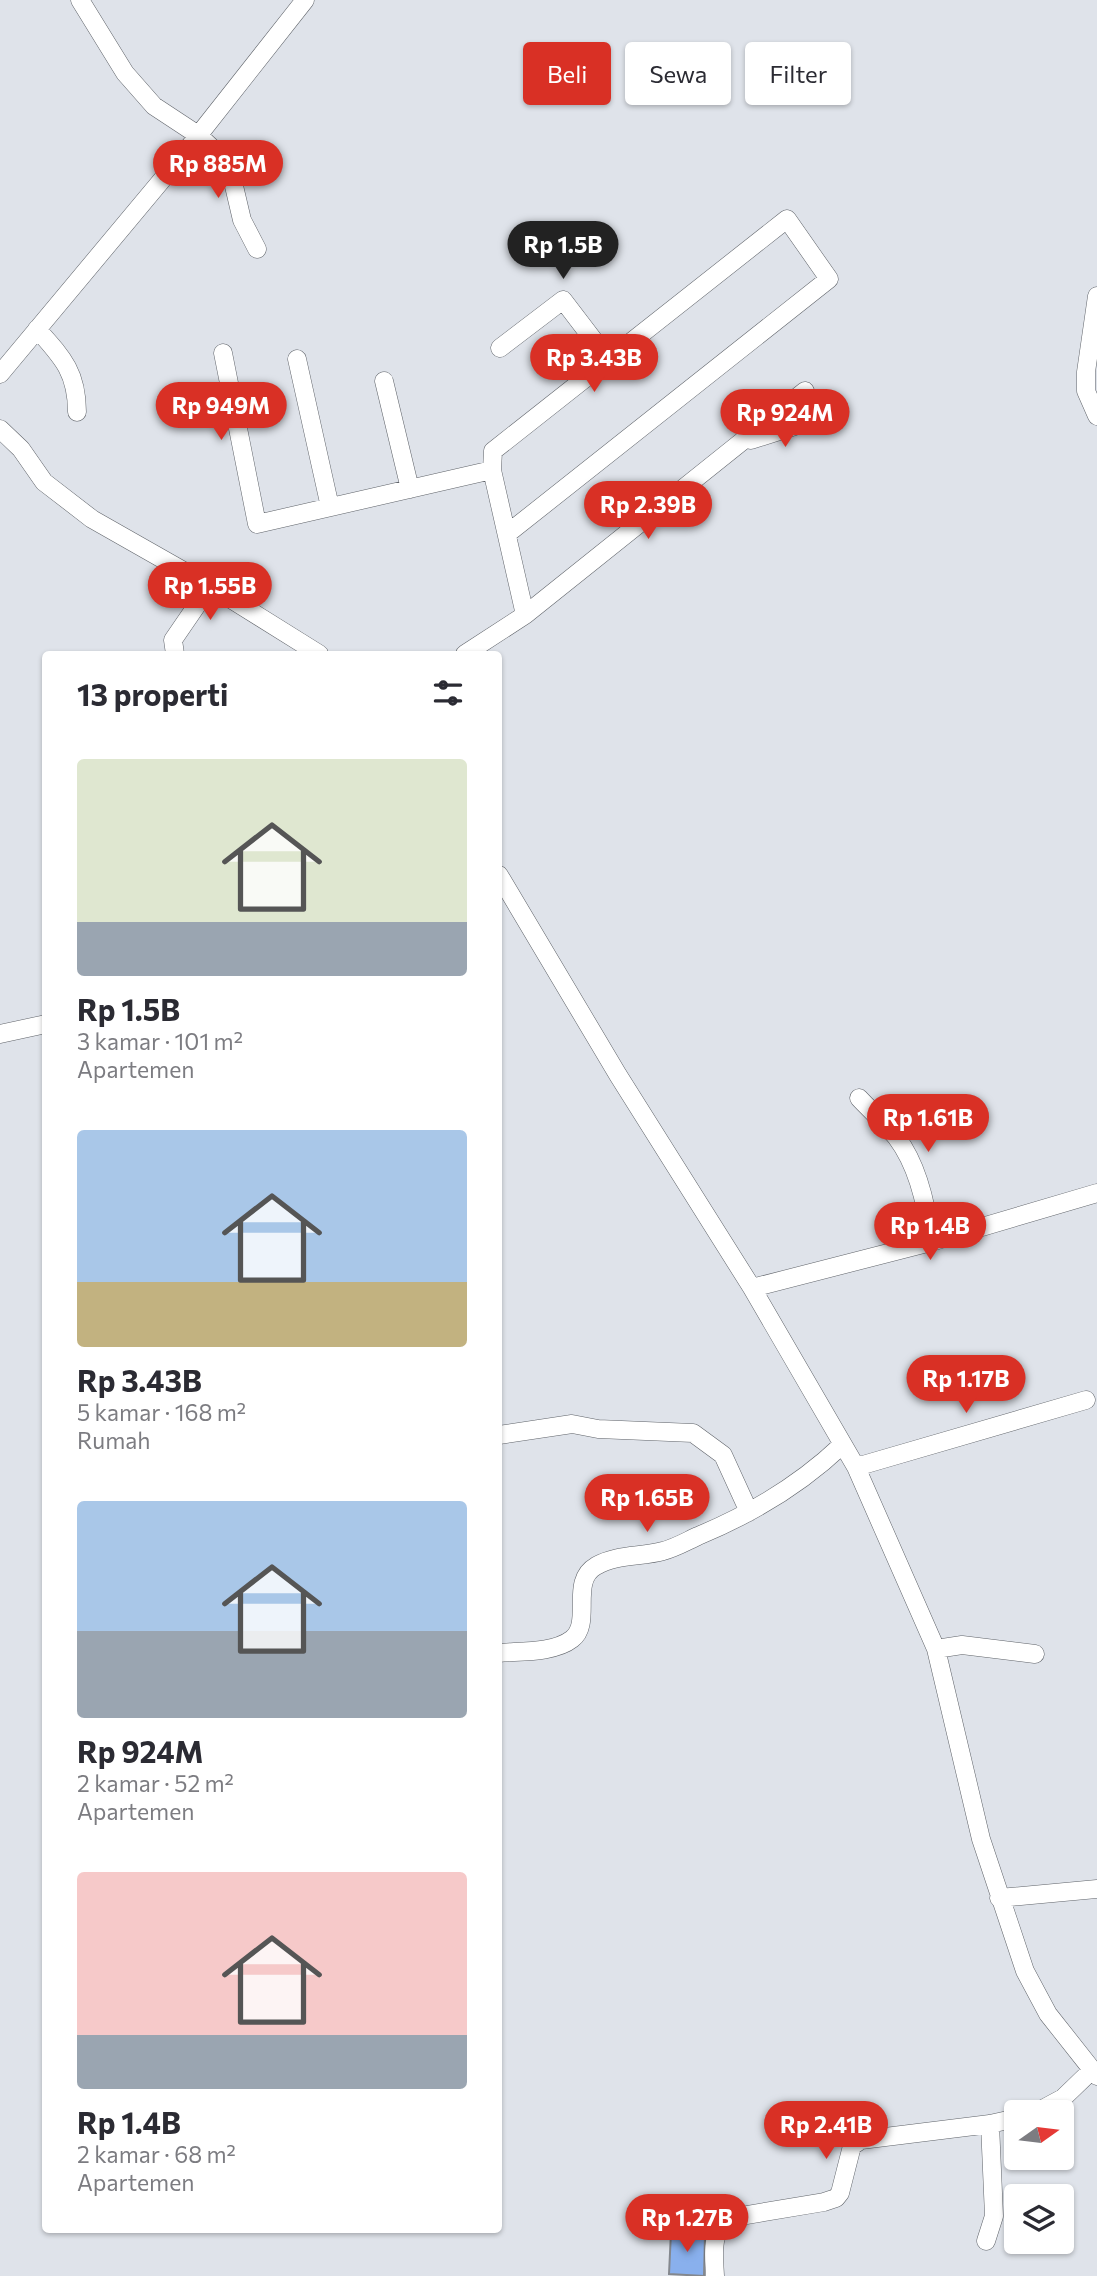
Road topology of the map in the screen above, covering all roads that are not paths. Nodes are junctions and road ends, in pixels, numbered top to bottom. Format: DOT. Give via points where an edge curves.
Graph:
graph roads {
  1 [pos="80,0"];
  2 [pos="305,0"];
  3 [pos="198,135"];
  4 [pos="257,249"];
  5 [pos="1097,296"];
  6 [pos="37,329"];
  7 [pos="500,348"];
  8 [pos="223,353"];
  9 [pos="298,359"];
  10 [pos="608,359"];
  11 [pos="2,367"];
  12 [pos="384,380"];
  13 [pos="805,391"];
  14 [pos="77,412"];
  15 [pos="1097,416"];
  16 [pos="817,419"];
  17 [pos="0,429"];
  18 [pos="741,443"];
  19 [pos="492,470"];
  20 [pos="410,489"];
  21 [pos="330,507"];
  22 [pos="507,534"];
  23 [pos="210,586"];
  24 [pos="525,615"];
  25 [pos="175,651"];
  26 [pos="314,651"];
  27 [pos="470,651"];
  28 [pos="502,880"];
  29 [pos="42,1025"];
  30 [pos="0,1034"];
  31 [pos="859,1098"];
  32 [pos="1097,1193"];
  33 [pos="931,1242"];
  34 [pos="752,1287"];
  35 [pos="1086,1400"];
  36 [pos="502,1435"];
  37 [pos="842,1445"];
  38 [pos="856,1466"];
  39 [pos="749,1512"];
  40 [pos="936,1649"];
  41 [pos="502,1653"];
  42 [pos="1035,1654"];
  43 [pos="1097,1889"];
  44 [pos="999,1898"];
  45 [pos="1094,2074"];
  46 [pos="1059,2100"];
  47 [pos="1004,2121"];
  48 [pos="990,2124"];
  49 [pos="986,2241"];
  50 [pos="715,2276"];
  1 -- 3 [label="street" via="125,73 154,106"];
  2 -- 3 [label="street"];
  3 -- 4 [label="street" via="225,160 242,220"];
  3 -- 6 [label="street"];
  5 -- 15 [label="street" via="1086,391"];
  6 -- 11 [label="street"];
  6 -- 14 [label="street" via="66,362"];
  7 -- 10 [label="street" via="563,300"];
  8 -- 21 [label="street" via="257,524"];
  9 -- 21 [label="street"];
  10 -- 19 [label="street" via="501,443 493,451"];
  10 -- 22 [label="street" via="787,219 829,279"];
  12 -- 20 [label="street"];
  13 -- 18 [label="street"];
  16 -- 18 [label="street"];
  17 -- 23 [label="street" via="44,482 92,519"];
  18 -- 24 [label="street"];
  19 -- 20 [label="street"];
  19 -- 22 [label="street"];
  20 -- 21 [label="street"];
  22 -- 24 [label="street"];
  23 -- 25 [label="street" via="173,640"];
  23 -- 26 [label="street"];
  24 -- 27 [label="street"];
  28 -- 34 [label="street"];
  29 -- 30 [label="street"];
  31 -- 33 [label="street" via="897,1138 911,1164 928,1214"];
  32 -- 33 [label="street"];
  33 -- 34 [label="street"];
  34 -- 37 [label="street"];
  35 -- 38 [label="street"];
  36 -- 39 [label="street" via="572,1424 693,1433 723,1455"];
  37 -- 38 [label="street"];
  37 -- 39 [label="street" via="796,1485"];
  38 -- 40 [label="street"];
  39 -- 41 [label="street" via="665,1550 594,1567 586,1576 579,1630 572,1639 552,1647"];
  40 -- 42 [label="street" via="962,1645"];
  40 -- 44 [label="street"];
  43 -- 44 [label="street"];
  44 -- 45 [label="street" via="1025,1970 1048,2014"];
  45 -- 46 [label="street"];
  47 -- 48 [label="street"];
  48 -- 49 [label="street" via="994,2216"];
  48 -- 50 [label="street" via="861,2140 852,2146 836,2198 729,2218 723,2223 714,2246"];
}
